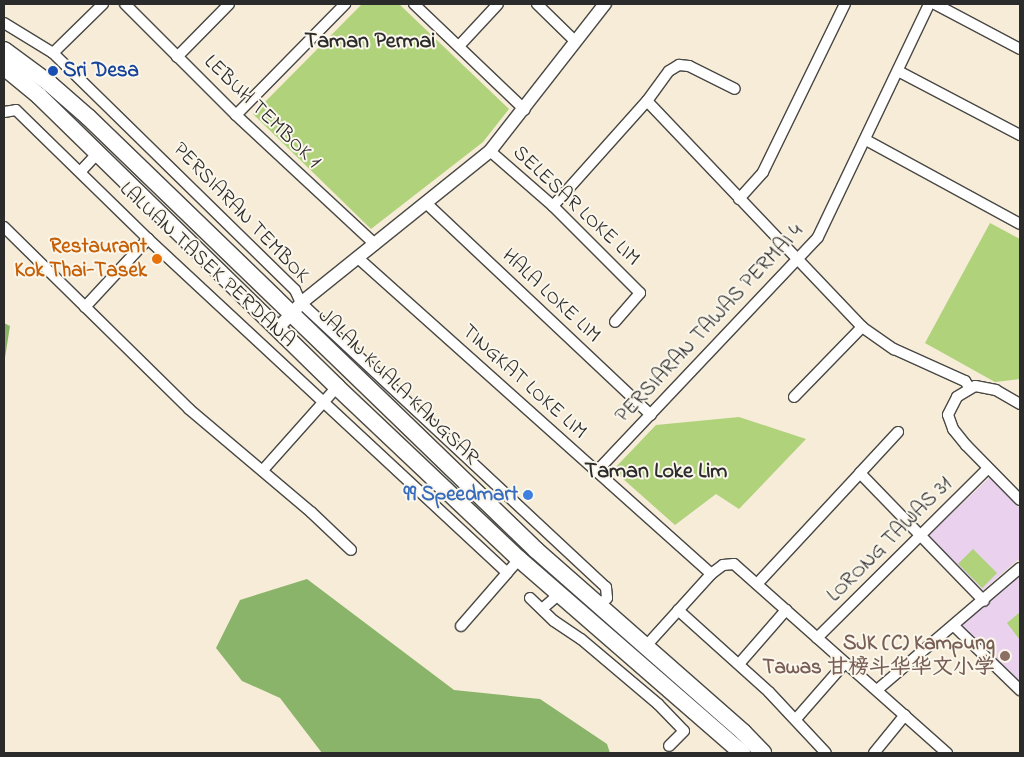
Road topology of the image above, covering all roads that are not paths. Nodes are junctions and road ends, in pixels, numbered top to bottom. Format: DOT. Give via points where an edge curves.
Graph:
graph roads {
  1 [pos="103,4"];
  2 [pos="125,4"];
  3 [pos="228,4"];
  4 [pos="345,4"];
  5 [pos="414,4"];
  6 [pos="498,4"];
  7 [pos="536,4"];
  8 [pos="605,4"];
  9 [pos="845,4"];
  10 [pos="929,4"];
  11 [pos="935,4"];
  12 [pos="4,24"];
  13 [pos="576,42"];
  14 [pos="459,46"];
  15 [pos="1020,49"];
  16 [pos="4,50"];
  17 [pos="54,53"];
  18 [pos="177,56"];
  19 [pos="4,67"];
  20 [pos="898,71"];
  21 [pos="735,88"];
  22 [pos="647,101"];
  23 [pos="525,110"];
  24 [pos="4,112"];
  25 [pos="236,115"];
  26 [pos="88,117"];
  27 [pos="1020,135"];
  28 [pos="866,140"];
  29 [pos="490,151"];
  30 [pos="97,154"];
  31 [pos="134,162"];
  32 [pos="81,171"];
  33 [pos="740,199"];
  34 [pos="426,203"];
  35 [pos="553,206"];
  36 [pos="1020,224"];
  37 [pos="4,228"];
  38 [pos="148,239"];
  39 [pos="375,244"];
  40 [pos="358,258"];
  41 [pos="798,261"];
  42 [pos="85,307"];
  43 [pos="297,308"];
  44 [pos="615,322"];
  45 [pos="279,327"];
  46 [pos="862,327"];
  47 [pos="966,383"];
  48 [pos="337,387"];
  49 [pos="794,397"];
  50 [pos="325,402"];
  51 [pos="1020,404"];
  52 [pos="651,415"];
  53 [pos="898,432"];
  54 [pos="988,468"];
  55 [pos="263,470"];
  56 [pos="596,472"];
  57 [pos="860,473"];
  58 [pos="1020,484"];
  59 [pos="1017,497"];
  60 [pos="921,538"];
  61 [pos="350,550"];
  62 [pos="519,559"];
  63 [pos="1020,568"];
  64 [pos="507,573"];
  65 [pos="710,574"];
  66 [pos="757,584"];
  67 [pos="559,594"];
  68 [pos="530,598"];
  69 [pos="984,601"];
  70 [pos="542,609"];
  71 [pos="678,610"];
  72 [pos="786,610"];
  73 [pos="461,626"];
  74 [pos="955,627"];
  75 [pos="817,638"];
  76 [pos="646,646"];
  77 [pos="845,663"];
  78 [pos="739,664"];
  79 [pos="877,690"];
  80 [pos="1020,690"];
  81 [pos="670,691"];
  82 [pos="658,704"];
  83 [pos="904,715"];
  84 [pos="796,718"];
  85 [pos="669,746"];
  86 [pos="742,753"];
  87 [pos="763,753"];
  88 [pos="826,753"];
  89 [pos="874,753"];
  90 [pos="947,753"];
  1 -- 17 [label="street"];
  2 -- 18 [label="street, LEBUH TEMBOK 1"];
  3 -- 18 [label="street"];
  4 -- 25 [label="street"];
  5 -- 14 [label="street"];
  6 -- 14 [label="street"];
  7 -- 13 [label="street"];
  8 -- 13 [label="street"];
  9 -- 33 [label="street" via="763,172"];
  10 -- 20 [label="street, PERSIARAN TAWAS PERMAI 4"];
  11 -- 15 [label="street"];
  12 -- 17 [label="street, PERSIARAN TEMBOK"];
  13 -- 23 [label="street"];
  14 -- 23 [label="street"];
  16 -- 26 [label="highway, JALAN KUALA KANGSAR"];
  17 -- 43 [label="street, PERSIARAN TEMBOK" via="295,290"];
  18 -- 25 [label="street, LEBUH TEMBOK 1"];
  19 -- 30 [label="highway, JALAN KUALA KANGSAR" via="39,96"];
  20 -- 27 [label="street"];
  20 -- 28 [label="street, PERSIARAN TAWAS PERMAI 4"];
  21 -- 22 [label="street" via="689,66 679,65 669,71"];
  22 -- 33 [label="street"];
  22 -- 35 [label="street"];
  23 -- 29 [label="street"];
  24 -- 32 [label="street, LALUAN TASEK PERDANA" via="16,110"];
  25 -- 39 [label="street, LEBUH TEMBOK 1"];
  26 -- 30 [label="highway" via="88,126 97,139"];
  26 -- 31 [label="highway, JALAN KUALA KANGSAR"];
  28 -- 36 [label="street"];
  28 -- 41 [label="street, PERSIARAN TAWAS PERMAI 4" via="825,226"];
  29 -- 34 [label="street"];
  29 -- 35 [label="street, SELESAR LOKE LIM"];
  30 -- 31 [label="highway" via="110,152 126,162"];
  30 -- 32 [label="street"];
  30 -- 45 [label="highway, JALAN KUALA KANGSAR"];
  31 -- 43 [label="highway, JALAN KUALA KANGSAR"];
  32 -- 38 [label="street, LALUAN TASEK PERDANA"];
  33 -- 41 [label="street"];
  34 -- 39 [label="street"];
  34 -- 52 [label="street, HALA LOKE LIM"];
  35 -- 44 [label="street, SELESAR LOKE LIM" via="636,288 639,297"];
  37 -- 42 [label="street"];
  38 -- 42 [label="street"];
  38 -- 50 [label="street, LALUAN TASEK PERDANA"];
  39 -- 40 [label="street"];
  40 -- 43 [label="street"];
  40 -- 56 [label="street, TINGKAT LOKE LIM"];
  41 -- 46 [label="street"];
  41 -- 52 [label="street, PERSIARAN TAWAS PERMAI 4"];
  42 -- 55 [label="street" via="189,409"];
  43 -- 45 [label="street"];
  43 -- 76 [label="highway, JALAN KUALA KANGSAR" via="536,550"];
  45 -- 48 [label="highway, JALAN KUALA KANGSAR"];
  46 -- 47 [label="street" via="894,349"];
  46 -- 49 [label="street"];
  47 -- 51 [label="street" via="986,386"];
  47 -- 54 [label="street" via="952,405 949,420 953,429"];
  48 -- 50 [label="street"];
  48 -- 62 [label="highway, JALAN KUALA KANGSAR"];
  50 -- 55 [label="street"];
  50 -- 64 [label="street, LALUAN TASEK PERDANA"];
  52 -- 56 [label="street, PERSIARAN TAWAS PERMAI 4"];
  53 -- 57 [label="street"];
  54 -- 59 [label="street"];
  54 -- 60 [label="street, LORONG TAWAS 31"];
  55 -- 61 [label="street"];
  56 -- 65 [label="street, TINGKAT LOKE LIM"];
  57 -- 60 [label="street"];
  57 -- 66 [label="street"];
  58 -- 59 [label="street"];
  60 -- 69 [label="street"];
  60 -- 75 [label="street, LORONG TAWAS 31"];
  62 -- 64 [label="street"];
  62 -- 67 [label="highway, JALAN KUALA KANGSAR"];
  63 -- 69 [label="street"];
  64 -- 73 [label="street"];
  65 -- 66 [label="street" via="728,563"];
  65 -- 71 [label="street"];
  66 -- 72 [label="street"];
  67 -- 70 [label="street"];
  67 -- 81 [label="highway, JALAN KUALA KANGSAR"];
  68 -- 70 [label="street"];
  69 -- 74 [label="street"];
  70 -- 82 [label="street"];
  71 -- 76 [label="street"];
  71 -- 78 [label="street"];
  72 -- 75 [label="street"];
  72 -- 78 [label="street"];
  74 -- 79 [label="street"];
  74 -- 80 [label="street"];
  75 -- 77 [label="street"];
  76 -- 87 [label="highway, JALAN KUALA KANGSAR"];
  77 -- 79 [label="street"];
  77 -- 84 [label="street"];
  78 -- 84 [label="street"];
  79 -- 83 [label="street"];
  81 -- 82 [label="street"];
  81 -- 86 [label="highway, JALAN KUALA KANGSAR"];
  82 -- 85 [label="street" via="685,731"];
  83 -- 89 [label="street"];
  83 -- 90 [label="street"];
  84 -- 88 [label="street"];
}
